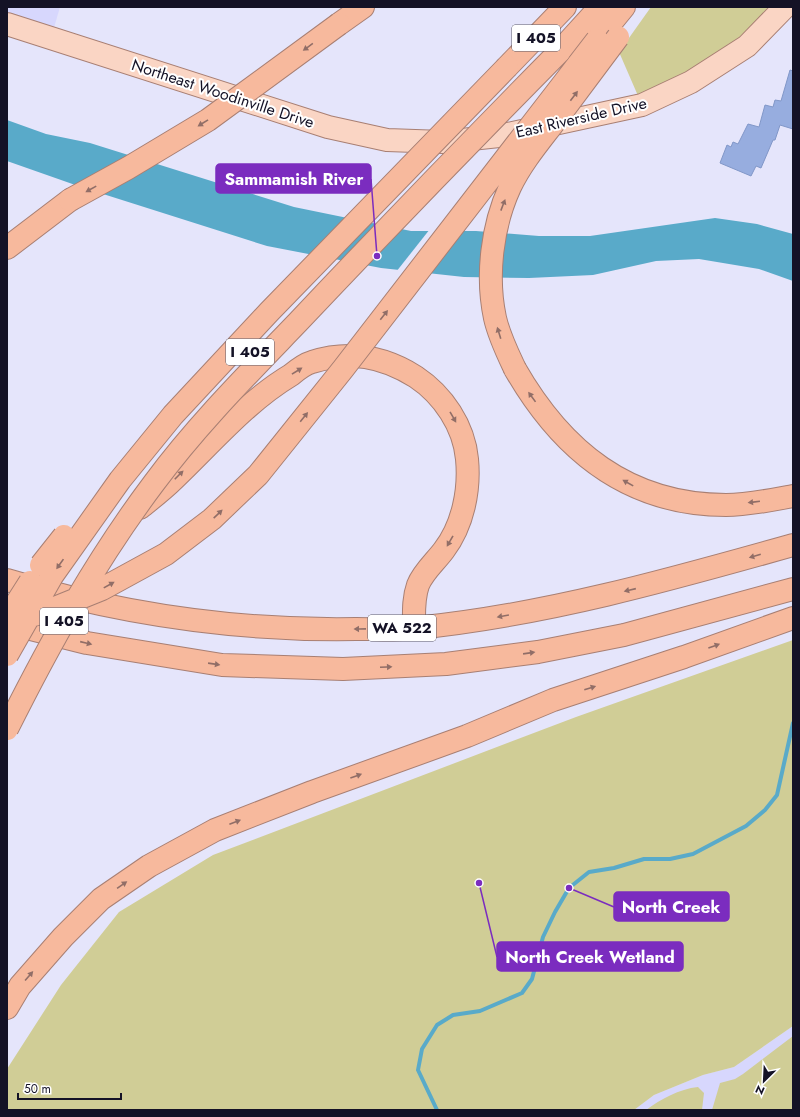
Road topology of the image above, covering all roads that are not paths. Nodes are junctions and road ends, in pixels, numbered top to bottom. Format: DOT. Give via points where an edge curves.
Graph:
graph roads {
  1 [pos="363,7"];
  2 [pos="548,7"];
  3 [pos="565,7"];
  4 [pos="586,7"];
  5 [pos="600,7"];
  6 [pos="624,7"];
  7 [pos="640,7"];
  8 [pos="785,7"];
  9 [pos="7,24"];
  10 [pos="607,39"];
  11 [pos="555,48"];
  12 [pos="503,64"];
  13 [pos="443,142"];
  14 [pos="70,200"];
  15 [pos="7,231"];
  16 [pos="7,248"];
  17 [pos="793,496"];
  18 [pos="128,518"];
  19 [pos="793,545"];
  20 [pos="7,580"];
  21 [pos="793,589"];
  22 [pos="7,618"];
  23 [pos="793,618"];
  24 [pos="7,623"];
  25 [pos="414,628"];
  26 [pos="7,655"];
  27 [pos="7,706"];
  28 [pos="7,729"];
  29 [pos="7,1008"];
  1 -- 14 [label="highway, one-way, bridge" via="208,120"];
  2 -- 12 [label="highway, I 405"];
  3 -- 12 [label="highway, I 405"];
  4 -- 11 [label="highway, I 405"];
  5 -- 11 [label="highway, I 405"];
  6 -- 10 [label="highway"];
  7 -- 10 [label="highway"];
  8 -- 13 [label="main road, East Riverside Drive" via="747,46 692,82 642,105 499,136"];
  9 -- 13 [label="main road, Northeast Woodinville Drive" via="328,127 387,140"];
  17 -- 10 [label="highway, one-way, bridge" via="728,505 698,504 673,500 632,486 593,462 561,433 545,415 515,369 503,344 495,318 492,291 494,244 500,213 524,161"];
  24 -- 10 [label="highway, one-way, bridge" via="45,612 102,589 166,554 212,519 258,475"];
  11 -- 18 [label="highway, I 405, bridge" via="199,426"];
  11 -- 27 [label="highway, I 405" via="354,244 237,366 150,468 74,580 39,640"];
  12 -- 22 [label="highway, I 405, bridge" via="216,354 144,434 41,565"];
  12 -- 26 [label="highway, I 405, one-way, bridge" via="173,415 120,480 57,570"];
  14 -- 15 [label="highway"];
  14 -- 16 [label="highway"];
  18 -- 25 [label="highway, one-way, bridge" via="172,482 268,389 310,362 340,356 378,358 408,372 429,386 447,407 459,428 467,458 466,501 457,529 445,550 419,583 414,599"];
  18 -- 28 [label="highway, I 405, bridge" via="98,562 41,661"];
  19 -- 25 [label="highway, WA 522, one-way" via="650,585 566,605 488,619"];
  25 -- 20 [label="highway, WA 522, one-way" via="315,630 241,625 142,612 47,592"];
  24 -- 21 [label="highway, WA 522, one-way" via="87,643 222,665 343,669 446,664 538,652 624,635"];
  29 -- 23 [label="highway, one-way" via="25,980 101,899 149,866 215,830 467,736 553,700"];
}
